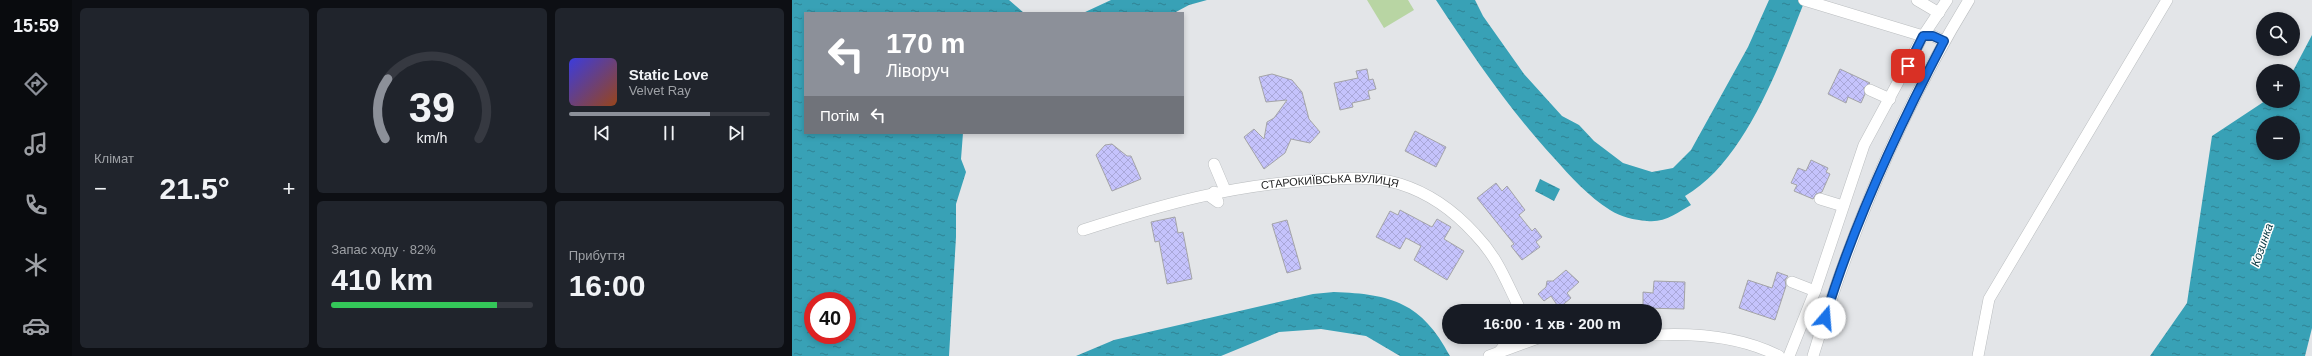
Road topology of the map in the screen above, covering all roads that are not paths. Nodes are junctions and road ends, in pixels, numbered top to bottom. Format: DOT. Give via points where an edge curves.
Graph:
graph roads {
  1 [pos="1804,0"];
  2 [pos="1917,0"];
  3 [pos="1947,0"];
  4 [pos="1969,0"];
  5 [pos="2167,0"];
  6 [pos="1939,13"];
  7 [pos="1923,36"];
  8 [pos="1944,41"];
  9 [pos="1870,90"];
  10 [pos="1890,99"];
  11 [pos="1214,164"];
  12 [pos="1225,190"];
  13 [pos="1820,199"];
  14 [pos="1843,206"];
  15 [pos="1083,230"];
  16 [pos="1792,282"];
  17 [pos="1815,291"];
  18 [pos="1516,304"];
  19 [pos="1662,335"];
  20 [pos="1506,344"];
  21 [pos="1522,344"];
  22 [pos="1500,352"];
  23 [pos="1489,356"];
  24 [pos="1779,356"];
  25 [pos="1789,356"];
  26 [pos="1813,356"];
  27 [pos="1978,356"];
  1 -- 7 [label="street"];
  2 -- 6 [label="street"];
  3 -- 6 [label="street"];
  4 -- 8 [label="street"];
  5 -- 27 [label="street" via="1988,299"];
  6 -- 7 [label="street"];
  7 -- 8 [label="street" via="1933,36"];
  7 -- 10 [label="street"];
  8 -- 26 [label="street" via="1895,137 1872,189 1842,266"];
  9 -- 10 [label="street"];
  10 -- 14 [label="street" via="1866,139"];
  11 -- 12 [label="street"];
  12 -- 15 [label="street, СТАРОКИЇВСЬКА ВУЛИЦЯ" via="1155,207"];
  12 -- 18 [label="street, СТАРОКИЇВСЬКА ВУЛИЦЯ" via="1268,183 1353,179 1383,181 1414,189 1446,208 1476,234 1498,263"];
  13 -- 14 [label="street"];
  14 -- 17 [label="street"];
  16 -- 17 [label="street"];
  17 -- 25 [label="street"];
  19 -- 24 [label="street" via="1697,335 1723,339"];
  20 -- 22 [label="street"];
  21 -- 22 [label="street"];
  22 -- 23 [label="street"];
}
